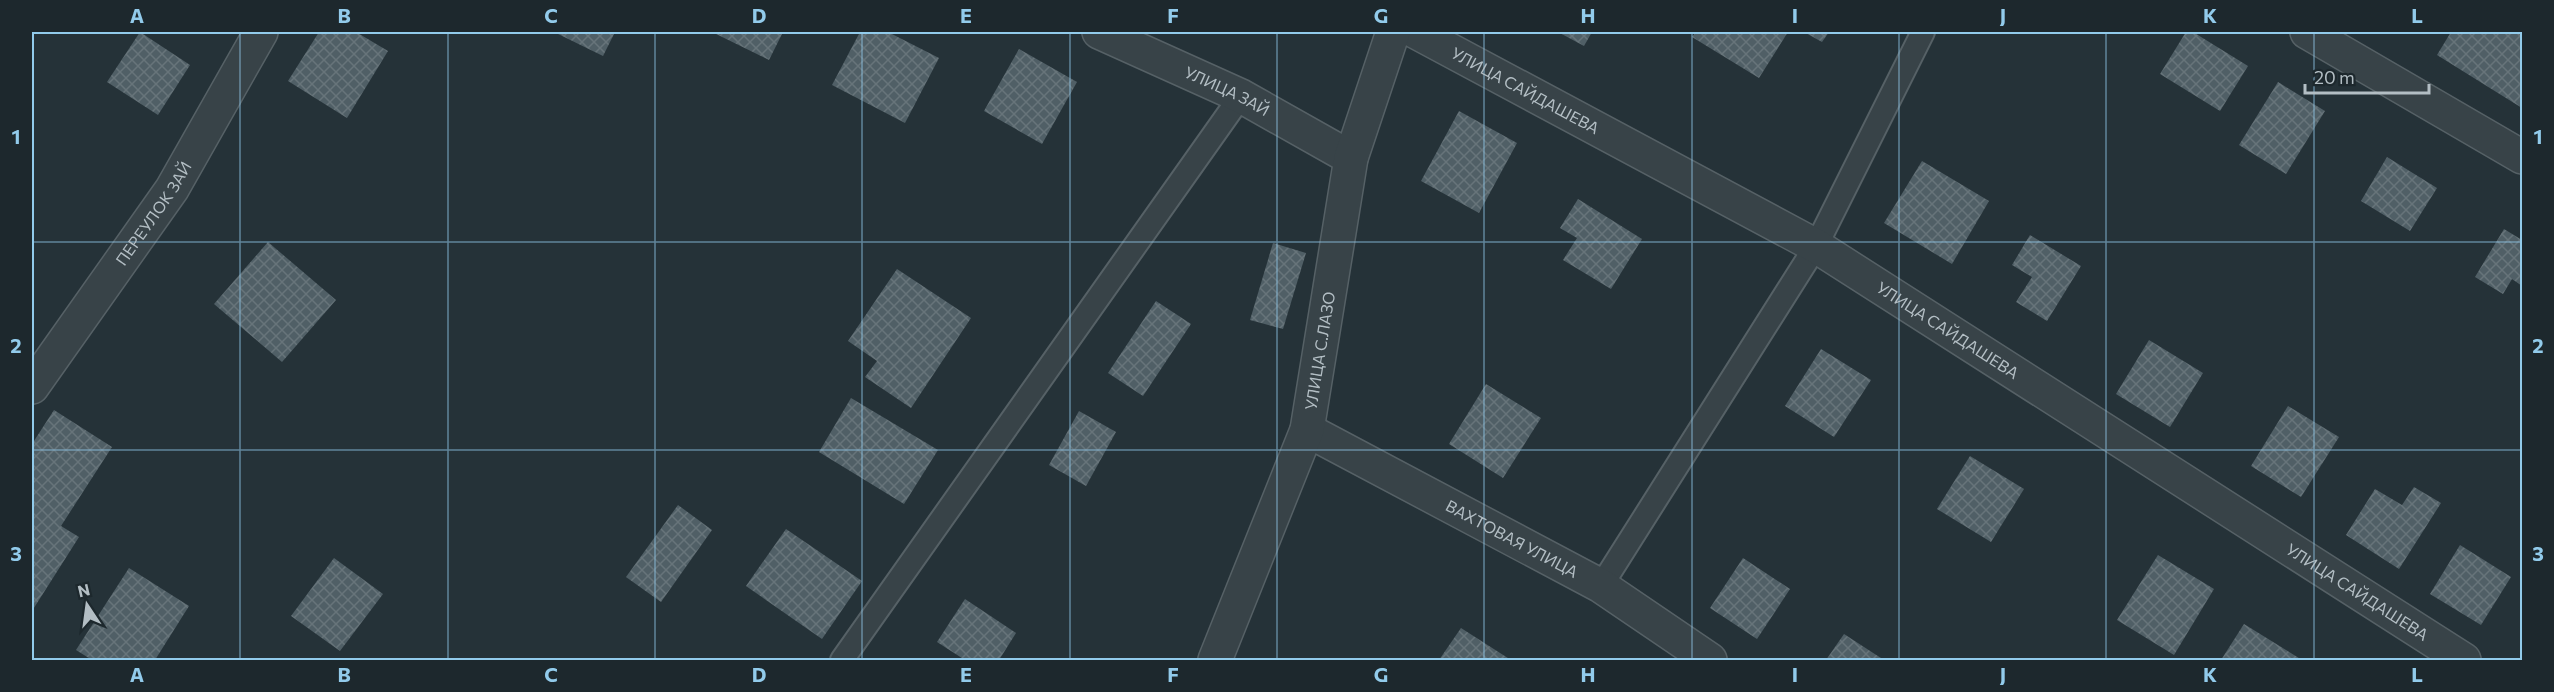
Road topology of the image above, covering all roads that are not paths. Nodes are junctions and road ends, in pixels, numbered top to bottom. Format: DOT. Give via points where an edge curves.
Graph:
graph roads {
  1 [pos="261,32"];
  2 [pos="1100,32"];
  3 [pos="1393,32"];
  4 [pos="1416,32"];
  5 [pos="1923,32"];
  6 [pos="2307,32"];
  7 [pos="1241,96"];
  8 [pos="2523,157"];
  9 [pos="1351,158"];
  10 [pos="1816,246"];
  11 [pos="32,387"];
  12 [pos="1307,430"];
  13 [pos="1601,586"];
  14 [pos="842,660"];
  15 [pos="1215,660"];
  16 [pos="1710,660"];
  17 [pos="2464,660"];
  1 -- 11 [label="street, ПЕРЕУЛОК ЗАЙ" via="172,189"];
  2 -- 7 [label="street, УЛИЦА ЗАЙ"];
  3 -- 9 [label="street, УЛИЦА С.ЛАЗО"];
  4 -- 10 [label="street, УЛИЦА САЙДАШЕВА"];
  5 -- 10 [label="lane"];
  6 -- 8 [label="street"];
  7 -- 9 [label="street, УЛИЦА ЗАЙ"];
  7 -- 14 [label="lane"];
  9 -- 12 [label="street, УЛИЦА С.ЛАЗО"];
  10 -- 13 [label="lane"];
  10 -- 17 [label="street, УЛИЦА САЙДАШЕВА"];
  12 -- 13 [label="street, ВАХТОВАЯ УЛИЦА"];
  12 -- 15 [label="street, УЛИЦА С.ЛАЗО"];
  13 -- 16 [label="street, ВАХТОВАЯ УЛИЦА"];
}
